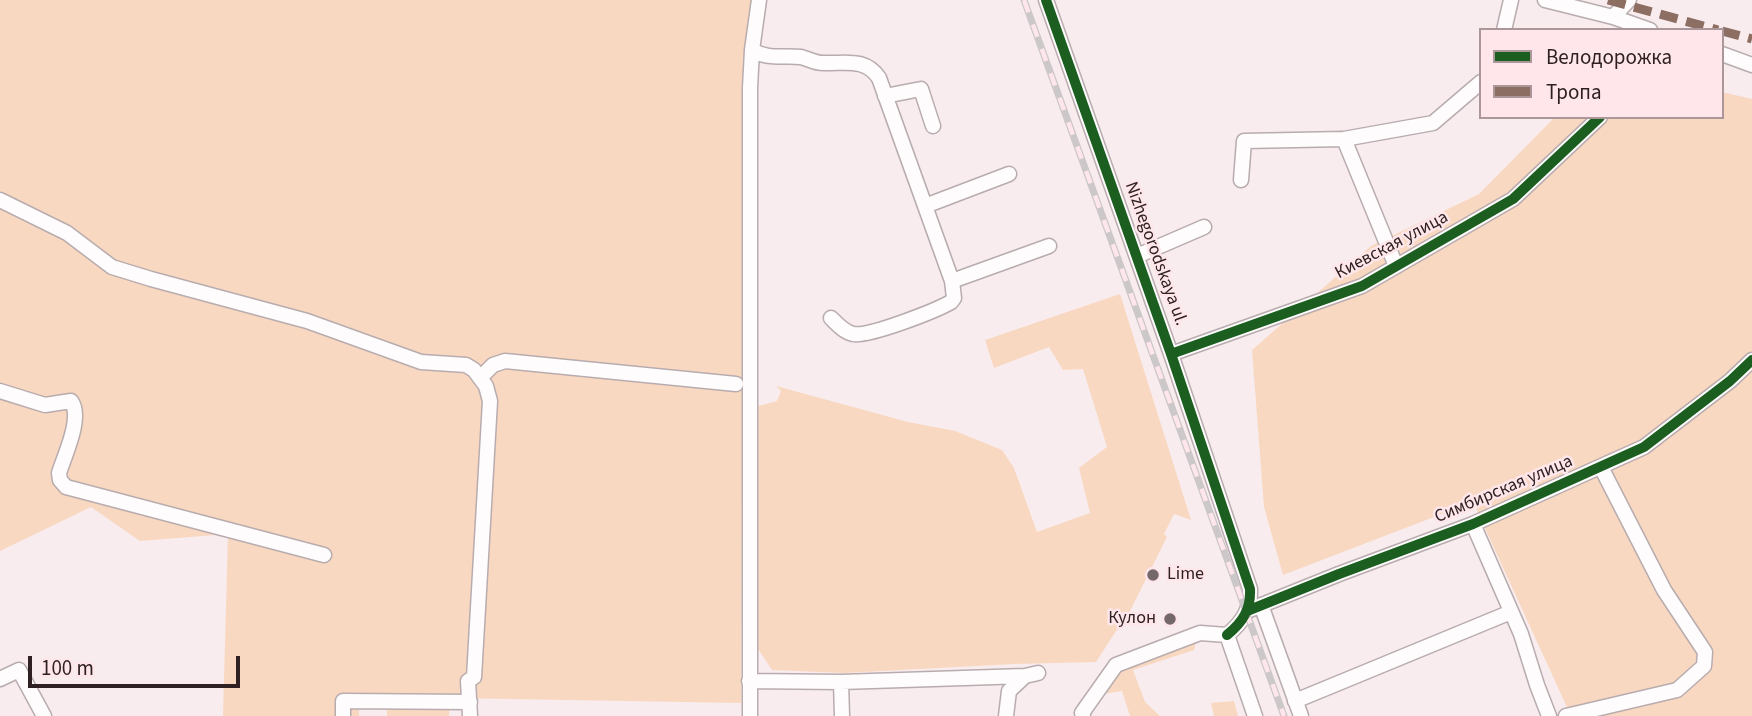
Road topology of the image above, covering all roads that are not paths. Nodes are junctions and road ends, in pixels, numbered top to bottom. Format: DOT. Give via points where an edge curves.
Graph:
graph roads {
  1 [pos="760,0"];
  2 [pos="1046,0"];
  3 [pos="1511,0"];
  4 [pos="1545,0"];
  5 [pos="1629,0"];
  6 [pos="1613,17"];
  7 [pos="1504,28"];
  8 [pos="1644,28"];
  9 [pos="752,50"];
  10 [pos="1724,55"];
  11 [pos="1752,65"];
  12 [pos="1479,84"];
  13 [pos="885,96"];
  14 [pos="1598,119"];
  15 [pos="933,126"];
  16 [pos="1344,139"];
  17 [pos="1009,174"];
  18 [pos="1241,180"];
  19 [pos="0,200"];
  20 [pos="925,206"];
  21 [pos="1204,227"];
  22 [pos="1049,246"];
  23 [pos="1137,256"];
  24 [pos="1396,266"];
  25 [pos="952,281"];
  26 [pos="831,318"];
  27 [pos="1171,354"];
  28 [pos="1752,360"];
  29 [pos="480,377"];
  30 [pos="736,384"];
  31 [pos="0,391"];
  32 [pos="1604,473"];
  33 [pos="1473,524"];
  34 [pos="324,555"];
  35 [pos="1261,604"];
  36 [pos="1247,611"];
  37 [pos="1511,612"];
  38 [pos="1227,635"];
  39 [pos="0,679"];
  40 [pos="749,681"];
  41 [pos="841,682"];
  42 [pos="1295,701"];
  43 [pos="470,705"];
  44 [pos="44,716"];
  45 [pos="343,716"];
  46 [pos="750,716"];
  47 [pos="842,716"];
  48 [pos="1006,716"];
  49 [pos="1083,716"];
  50 [pos="1255,716"];
  51 [pos="1301,716"];
  52 [pos="1549,716"];
  53 [pos="1566,716"];
  1 -- 9 [label="street"];
  2 -- 23 [label="street, Nizhegorodskaya ul."];
  3 -- 7 [label="street"];
  4 -- 6 [label="street"];
  5 -- 6 [label="street"];
  6 -- 8 [label="street"];
  9 -- 13 [label="street" via="765,57 863,64 874,71"];
  9 -- 40 [label="street"];
  10 -- 11 [label="street"];
  12 -- 16 [label="street" via="1433,123"];
  13 -- 15 [label="street" via="921,89"];
  13 -- 20 [label="street"];
  14 -- 24 [label="street, Киевская улица" via="1513,199"];
  16 -- 18 [label="street" via="1244,141"];
  16 -- 24 [label="street"];
  17 -- 20 [label="street"];
  19 -- 29 [label="street" via="67,233 112,267 307,321 421,362 466,365"];
  20 -- 25 [label="street"];
  21 -- 23 [label="street"];
  22 -- 25 [label="street"];
  23 -- 27 [label="street, Nizhegorodskaya ul."];
  24 -- 27 [label="street, Киевская улица" via="1362,286"];
  25 -- 26 [label="street" via="951,302 873,332 852,334"];
  27 -- 36 [label="street, Nizhegorodskaya ul." via="1250,589"];
  28 -- 33 [label="street, Симбирская улица" via="1644,447"];
  29 -- 30 [label="street" via="505,361"];
  29 -- 43 [label="street" via="490,401 474,677 468,681"];
  31 -- 34 [label="street" via="45,405 71,401 76,408 59,472 66,487"];
  32 -- 53 [label="street" via="1664,590 1705,652 1704,666 1677,690"];
  33 -- 35 [label="street, Симбирская улица"];
  33 -- 37 [label="street"];
  35 -- 36 [label="street, Симбирская улица"];
  35 -- 42 [label="street"];
  36 -- 38 [label="street"];
  37 -- 42 [label="street"];
  37 -- 52 [label="street"];
  38 -- 49 [label="street" via="1200,633 1116,665"];
  38 -- 50 [label="street"];
  39 -- 44 [label="street" via="19,670"];
  40 -- 41 [label="street"];
  40 -- 46 [label="street"];
  41 -- 47 [label="street"];
  41 -- 48 [label="street" via="1031,674 1009,691"];
  42 -- 51 [label="street"];
  43 -- 45 [label="street" via="343,701"];
}
